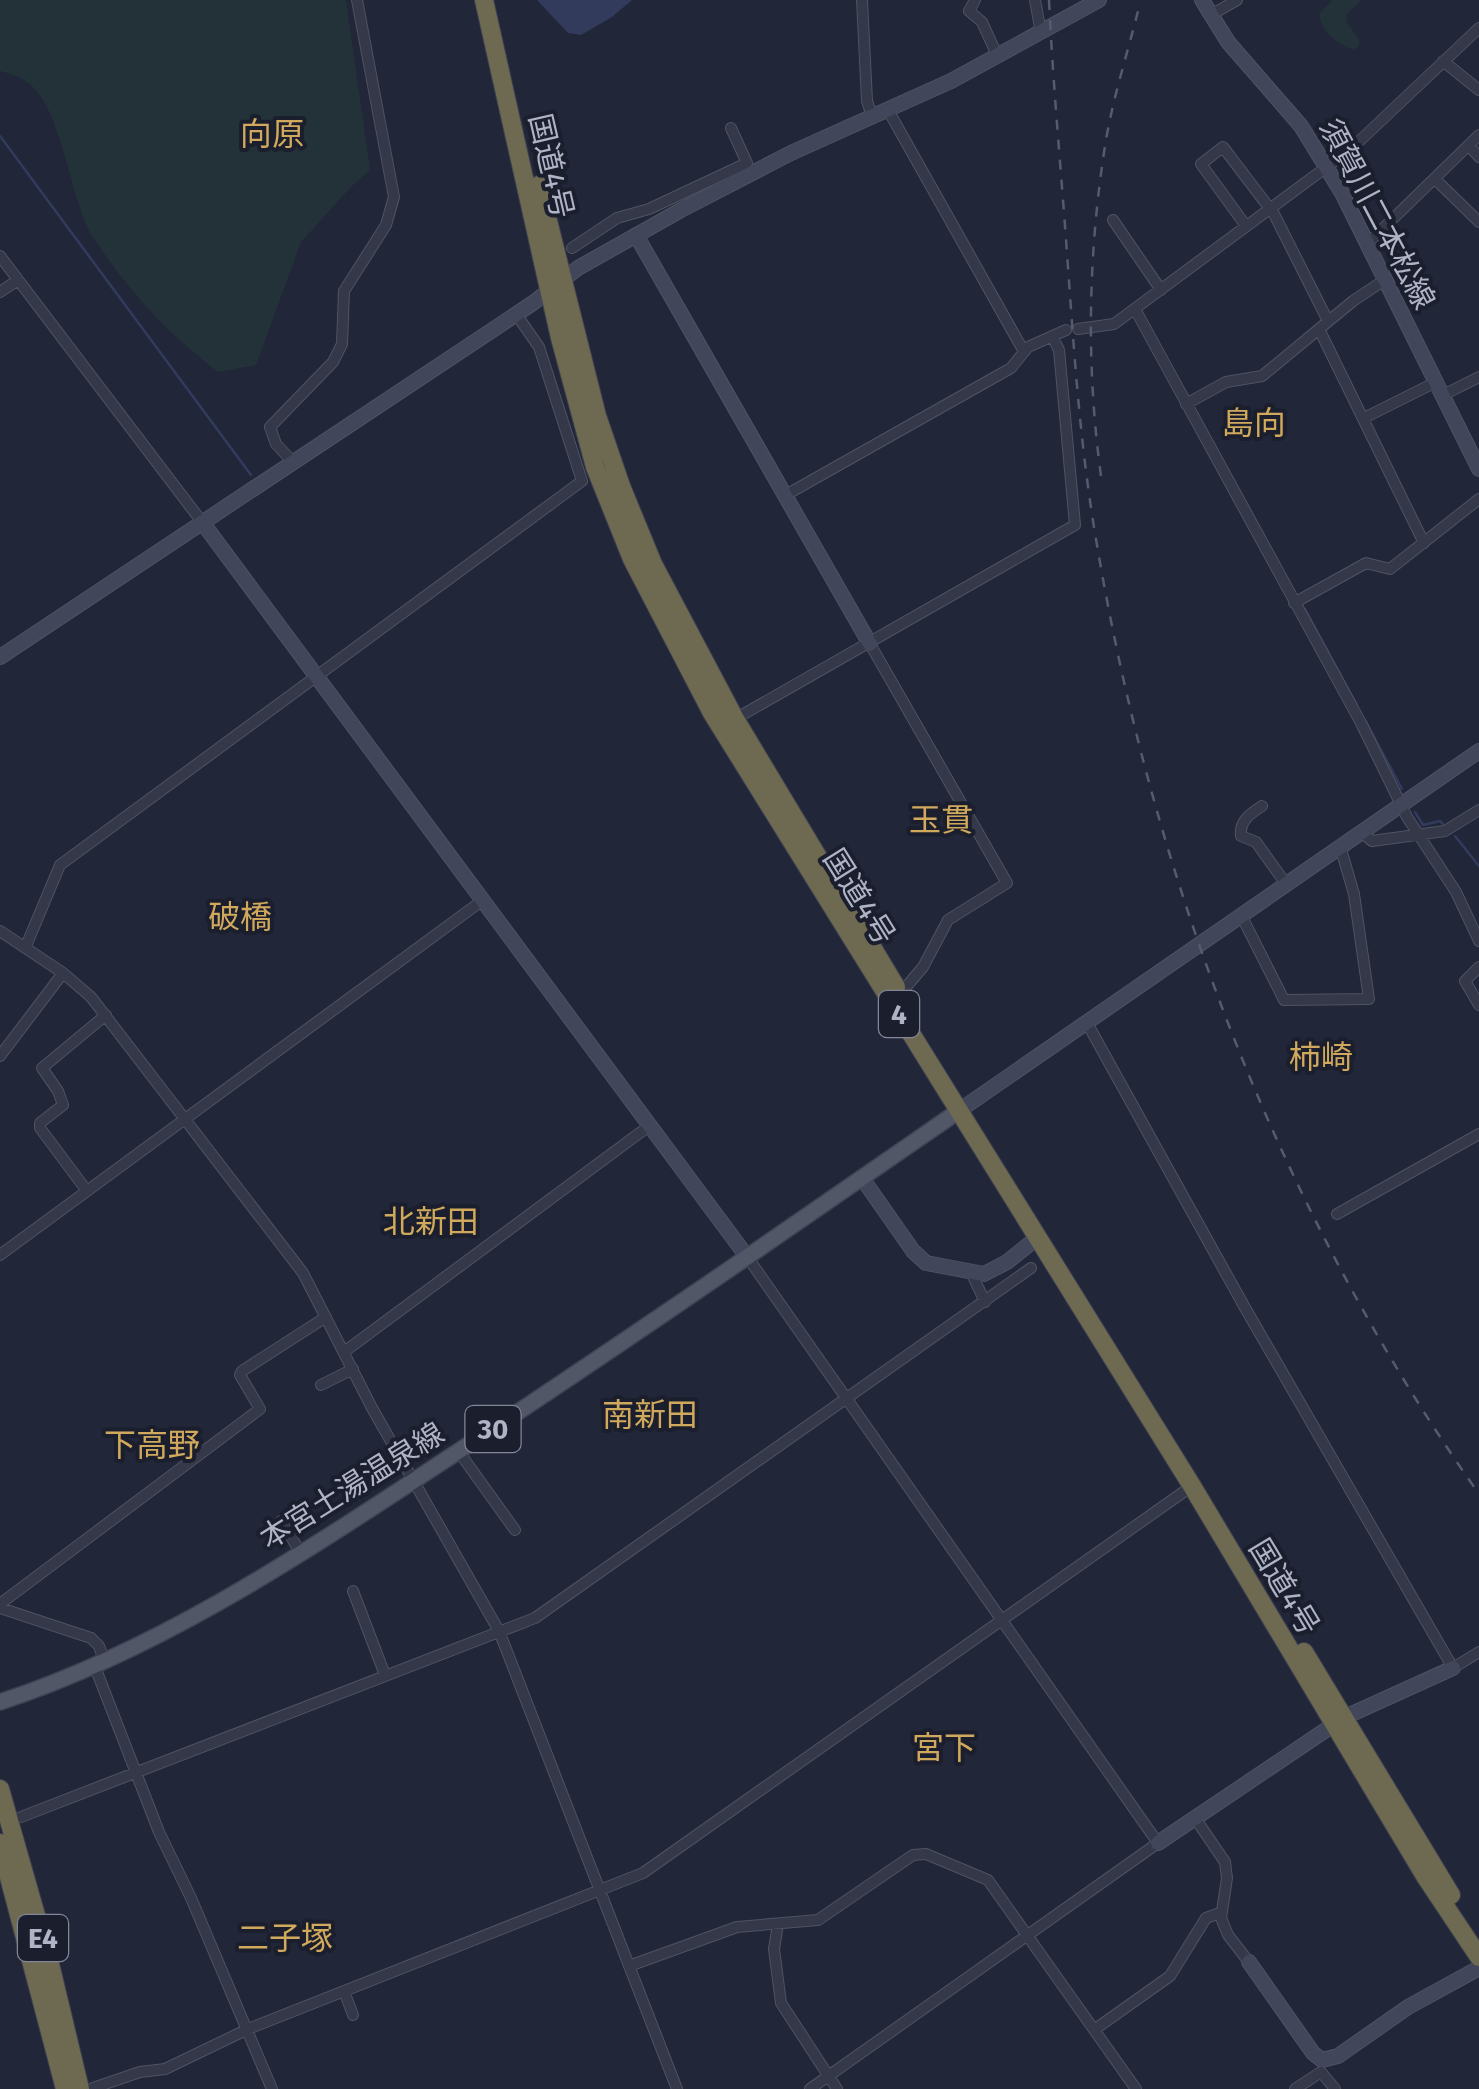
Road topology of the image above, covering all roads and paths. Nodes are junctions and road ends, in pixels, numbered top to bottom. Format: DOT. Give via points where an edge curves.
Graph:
graph roads {
  1 [pos="357,0"];
  2 [pos="484,0"];
  3 [pos="494,0"];
  4 [pos="862,0"];
  5 [pos="975,0"];
  6 [pos="1035,0"];
  7 [pos="1099,0"];
  8 [pos="1202,0"];
  9 [pos="1238,0"];
  10 [pos="1211,16"];
  11 [pos="1479,28"];
  12 [pos="1041,32"];
  13 [pos="997,55"];
  14 [pos="1444,61"];
  15 [pos="1479,90"];
  16 [pos="888,110"];
  17 [pos="872,116"];
  18 [pos="732,128"];
  19 [pos="1479,135"];
  20 [pos="1468,146"];
  21 [pos="1479,156"];
  22 [pos="1327,168"];
  23 [pos="1435,180"];
  24 [pos="1268,209"];
  25 [pos="637,213"];
  26 [pos="1113,220"];
  27 [pos="1479,222"];
  28 [pos="1246,226"];
  29 [pos="640,232"];
  30 [pos="1366,245"];
  31 [pos="572,248"];
  32 [pos="0,256"];
  33 [pos="18,280"];
  34 [pos="1384,282"];
  35 [pos="557,284"];
  36 [pos="1161,290"];
  37 [pos="0,292"];
  38 [pos="1135,309"];
  39 [pos="516,314"];
  40 [pos="1324,325"];
  41 [pos="1052,336"];
  42 [pos="1023,350"];
  43 [pos="1479,377"];
  44 [pos="1437,389"];
  45 [pos="1186,404"];
  46 [pos="1364,418"];
  47 [pos="292,461"];
  48 [pos="1479,469"];
  49 [pos="784,496"];
  50 [pos="1479,499"];
  51 [pos="202,522"];
  52 [pos="1424,543"];
  53 [pos="1294,603"];
  54 [pos="870,644"];
  55 [pos="0,657"];
  56 [pos="318,676"];
  57 [pos="735,719"];
  58 [pos="1479,751"];
  59 [pos="1402,804"];
  60 [pos="1262,806"];
  61 [pos="1479,810"];
  62 [pos="1361,832"];
  63 [pos="1418,836"];
  64 [pos="1340,846"];
  65 [pos="1286,884"];
  66 [pos="483,900"];
  67 [pos="1240,916"];
  68 [pos="0,931"];
  69 [pos="1479,940"];
  70 [pos="26,946"];
  71 [pos="1479,968"];
  72 [pos="64,973"];
  73 [pos="900,994"];
  74 [pos="1479,1005"];
  75 [pos="106,1016"];
  76 [pos="1087,1023"];
  77 [pos="0,1056"];
  78 [pos="965,1106"];
  79 [pos="186,1118"];
  80 [pos="649,1126"];
  81 [pos="1479,1134"];
  82 [pos="862,1178"];
  83 [pos="87,1191"];
  84 [pos="1338,1214"];
  85 [pos="1037,1238"];
  86 [pos="0,1254"];
  87 [pos="748,1258"];
  88 [pos="1031,1268"];
  89 [pos="971,1272"];
  90 [pos="985,1302"];
  91 [pos="326,1317"];
  92 [pos="344,1352"];
  93 [pos="353,1370"];
  94 [pos="321,1385"];
  95 [pos="848,1398"];
  96 [pos="459,1452"];
  97 [pos="415,1480"];
  98 [pos="1192,1486"];
  99 [pos="281,1521"];
  100 [pos="515,1530"];
  101 [pos="302,1552"];
  102 [pos="354,1591"];
  103 [pos="0,1606"];
  104 [pos="1001,1620"];
  105 [pos="499,1631"];
  106 [pos="1479,1652"];
  107 [pos="100,1665"];
  108 [pos="1452,1668"];
  109 [pos="386,1675"];
  110 [pos="0,1702"];
  111 [pos="1339,1720"];
  112 [pos="138,1771"];
  113 [pos="0,1789"];
  114 [pos="21,1816"];
  115 [pos="1195,1818"];
  116 [pos="0,1843"];
  117 [pos="1158,1843"];
  118 [pos="600,1892"];
  119 [pos="1220,1913"];
  120 [pos="778,1924"];
  121 [pos="1028,1935"];
  122 [pos="1479,1944"];
  123 [pos="1479,1956"];
  124 [pos="1248,1962"];
  125 [pos="629,1966"];
  126 [pos="1479,1968"];
  127 [pos="344,1991"];
  128 [pos="354,2015"];
  129 [pos="248,2029"];
  130 [pos="1094,2030"];
  131 [pos="1322,2066"];
  132 [pos="828,2076"];
  133 [pos="87,2088"];
  134 [pos="64,2089"];
  135 [pos="272,2089"];
  136 [pos="676,2089"];
  137 [pos="810,2089"];
  138 [pos="838,2089"];
  139 [pos="1136,2089"];
  140 [pos="1295,2089"];
  141 [pos="1335,2089"];
  1 -- 47 [label="street" via="394,197 386,226 344,291 342,344 333,362 270,428"];
  2 -- 35 [label="highway, 国道4号 / 4"];
  3 -- 35 [label="highway, 国道4号 / 4"];
  4 -- 17 [label="street"];
  5 -- 13 [label="street" via="969,10"];
  6 -- 12 [label="street"];
  7 -- 12 [label="street"];
  8 -- 10 [label="street, 須賀川二本松線"];
  9 -- 10 [label="street"];
  10 -- 22 [label="street, 須賀川二本松線"];
  11 -- 14 [label="street"];
  12 -- 13 [label="street"];
  13 -- 16 [label="street"];
  14 -- 15 [label="street"];
  14 -- 22 [label="street"];
  16 -- 17 [label="street"];
  16 -- 42 [label="street"];
  17 -- 29 [label="street"];
  18 -- 25 [label="street" via="747,162"];
  19 -- 20 [label="street"];
  20 -- 21 [label="street"];
  20 -- 23 [label="street"];
  22 -- 24 [label="street"];
  22 -- 30 [label="street, 須賀川二本松線"];
  23 -- 27 [label="street"];
  23 -- 30 [label="street"];
  24 -- 28 [label="street"];
  24 -- 28 [label="street" via="1224,147 1201,164"];
  24 -- 40 [label="street"];
  25 -- 29 [label="street"];
  25 -- 31 [label="street"];
  26 -- 36 [label="street"];
  28 -- 36 [label="street"];
  29 -- 35 [label="street"];
  29 -- 49 [label="street"];
  30 -- 34 [label="street, 須賀川二本松線"];
  32 -- 33 [label="street"];
  33 -- 37 [label="street"];
  33 -- 51 [label="street"];
  34 -- 40 [label="street"];
  34 -- 44 [label="street, 須賀川二本松線"];
  35 -- 39 [label="street"];
  35 -- 57 [label="highway, 国道4号 / 4" via="621,486 653,564"];
  35 -- 78 [label="highway, 国道4号 / 4" via="576,402 595,468 659,616 712,713"];
  36 -- 38 [label="street"];
  38 -- 41 [label="street" via="1114,324"];
  38 -- 45 [label="street"];
  39 -- 47 [label="street"];
  39 -- 56 [label="street" via="539,347 582,481"];
  40 -- 45 [label="street" via="1262,376 1226,382"];
  40 -- 46 [label="street"];
  41 -- 42 [label="street"];
  41 -- 54 [label="street" via="1059,350 1075,525"];
  42 -- 49 [label="street" via="1010,368"];
  43 -- 44 [label="street"];
  44 -- 46 [label="street"];
  44 -- 48 [label="street, 須賀川二本松線"];
  45 -- 53 [label="street"];
  46 -- 52 [label="street"];
  47 -- 51 [label="street"];
  49 -- 54 [label="street"];
  50 -- 52 [label="street"];
  51 -- 55 [label="street"];
  51 -- 56 [label="street"];
  52 -- 53 [label="street" via="1390,568 1366,563"];
  53 -- 59 [label="street"];
  54 -- 57 [label="street"];
  54 -- 73 [label="street" via="1007,883 948,920"];
  56 -- 66 [label="street"];
  56 -- 70 [label="street" via="60,865"];
  57 -- 73 [label="highway, 国道4号 / 4"];
  58 -- 59 [label="street"];
  59 -- 62 [label="street"];
  59 -- 63 [label="street"];
  60 -- 65 [label="street" via="1246,818 1241,836 1256,842"];
  61 -- 63 [label="street" via="1445,831"];
  62 -- 63 [label="street" via="1372,841"];
  62 -- 64 [label="street"];
  63 -- 69 [label="street"];
  64 -- 65 [label="street"];
  64 -- 67 [label="street" via="1369,999 1284,1000"];
  65 -- 67 [label="street"];
  66 -- 79 [label="street"];
  66 -- 80 [label="street"];
  67 -- 76 [label="street"];
  68 -- 70 [label="street"];
  70 -- 72 [label="street"];
  71 -- 74 [label="street" via="1465,981"];
  72 -- 75 [label="street"];
  72 -- 77 [label="street"];
  73 -- 78 [label="highway, 国道4号 / 4"];
  75 -- 79 [label="street"];
  75 -- 83 [label="street" via="42,1068 63,1105 40,1128"];
  76 -- 78 [label="street"];
  76 -- 108 [label="street"];
  78 -- 82 [label="main road, 本宮土湯温泉線 / 30"];
  78 -- 85 [label="highway, 国道4号 / 4"];
  78 -- 111 [label="highway, 国道4号 / 4"];
  79 -- 83 [label="street"];
  79 -- 91 [label="street" via="303,1273"];
  80 -- 87 [label="street"];
  80 -- 92 [label="street"];
  81 -- 84 [label="street"];
  82 -- 87 [label="main road, 本宮土湯温泉線 / 30"];
  82 -- 89 [label="street" via="919,1258"];
  83 -- 86 [label="street"];
  85 -- 89 [label="street" via="992,1272"];
  85 -- 98 [label="highway, 国道4号 / 4"];
  87 -- 95 [label="street"];
  87 -- 96 [label="main road, 本宮土湯温泉線 / 30"];
  88 -- 90 [label="street"];
  89 -- 90 [label="street"];
  90 -- 95 [label="street"];
  91 -- 92 [label="street"];
  91 -- 103 [label="street" via="242,1370 260,1410"];
  92 -- 93 [label="street"];
  93 -- 94 [label="street"];
  93 -- 97 [label="street"];
  95 -- 104 [label="street"];
  95 -- 105 [label="street" via="534,1618"];
  96 -- 97 [label="main road, 本宮土湯温泉線 / 30"];
  96 -- 100 [label="street"];
  97 -- 101 [label="main road, 本宮土湯温泉線 / 30"];
  97 -- 105 [label="street"];
  98 -- 104 [label="street"];
  98 -- 111 [label="highway, 国道4号 / 4"];
  99 -- 101 [label="street"];
  101 -- 107 [label="main road, 本宮土湯温泉線 / 30"];
  102 -- 109 [label="street"];
  103 -- 107 [label="street" via="91,1638 99,1646"];
  104 -- 117 [label="street"];
  104 -- 118 [label="street" via="643,1873"];
  105 -- 109 [label="street"];
  105 -- 118 [label="street"];
  106 -- 108 [label="street"];
  107 -- 110 [label="main road, 本宮土湯温泉線 / 30"];
  107 -- 112 [label="street"];
  108 -- 111 [label="street"];
  109 -- 112 [label="street"];
  111 -- 115 [label="street"];
  111 -- 122 [label="highway, 国道4号 / 4"];
  111 -- 123 [label="highway, 国道4号 / 4" via="1425,1876"];
  112 -- 114 [label="street"];
  112 -- 129 [label="street"];
  113 -- 133 [label="highway, E4"];
  115 -- 117 [label="street"];
  115 -- 119 [label="street" via="1227,1866"];
  116 -- 134 [label="highway, E4"];
  117 -- 121 [label="street"];
  118 -- 125 [label="street"];
  118 -- 127 [label="street"];
  119 -- 124 [label="street"];
  119 -- 130 [label="street" via="1206,1918 1170,1976"];
  120 -- 121 [label="street" via="818,1920 920,1853 988,1880"];
  120 -- 125 [label="street" via="737,1926"];
  120 -- 132 [label="street" via="781,2003"];
  121 -- 130 [label="street"];
  121 -- 132 [label="street"];
  124 -- 131 [label="street"];
  125 -- 136 [label="street"];
  126 -- 131 [label="street" via="1408,2006"];
  127 -- 128 [label="street"];
  127 -- 129 [label="street"];
  129 -- 133 [label="street" via="166,2069"];
  129 -- 135 [label="street"];
  130 -- 139 [label="street"];
  131 -- 140 [label="street"];
  131 -- 141 [label="street"];
  132 -- 137 [label="street"];
  132 -- 138 [label="street"];
}
